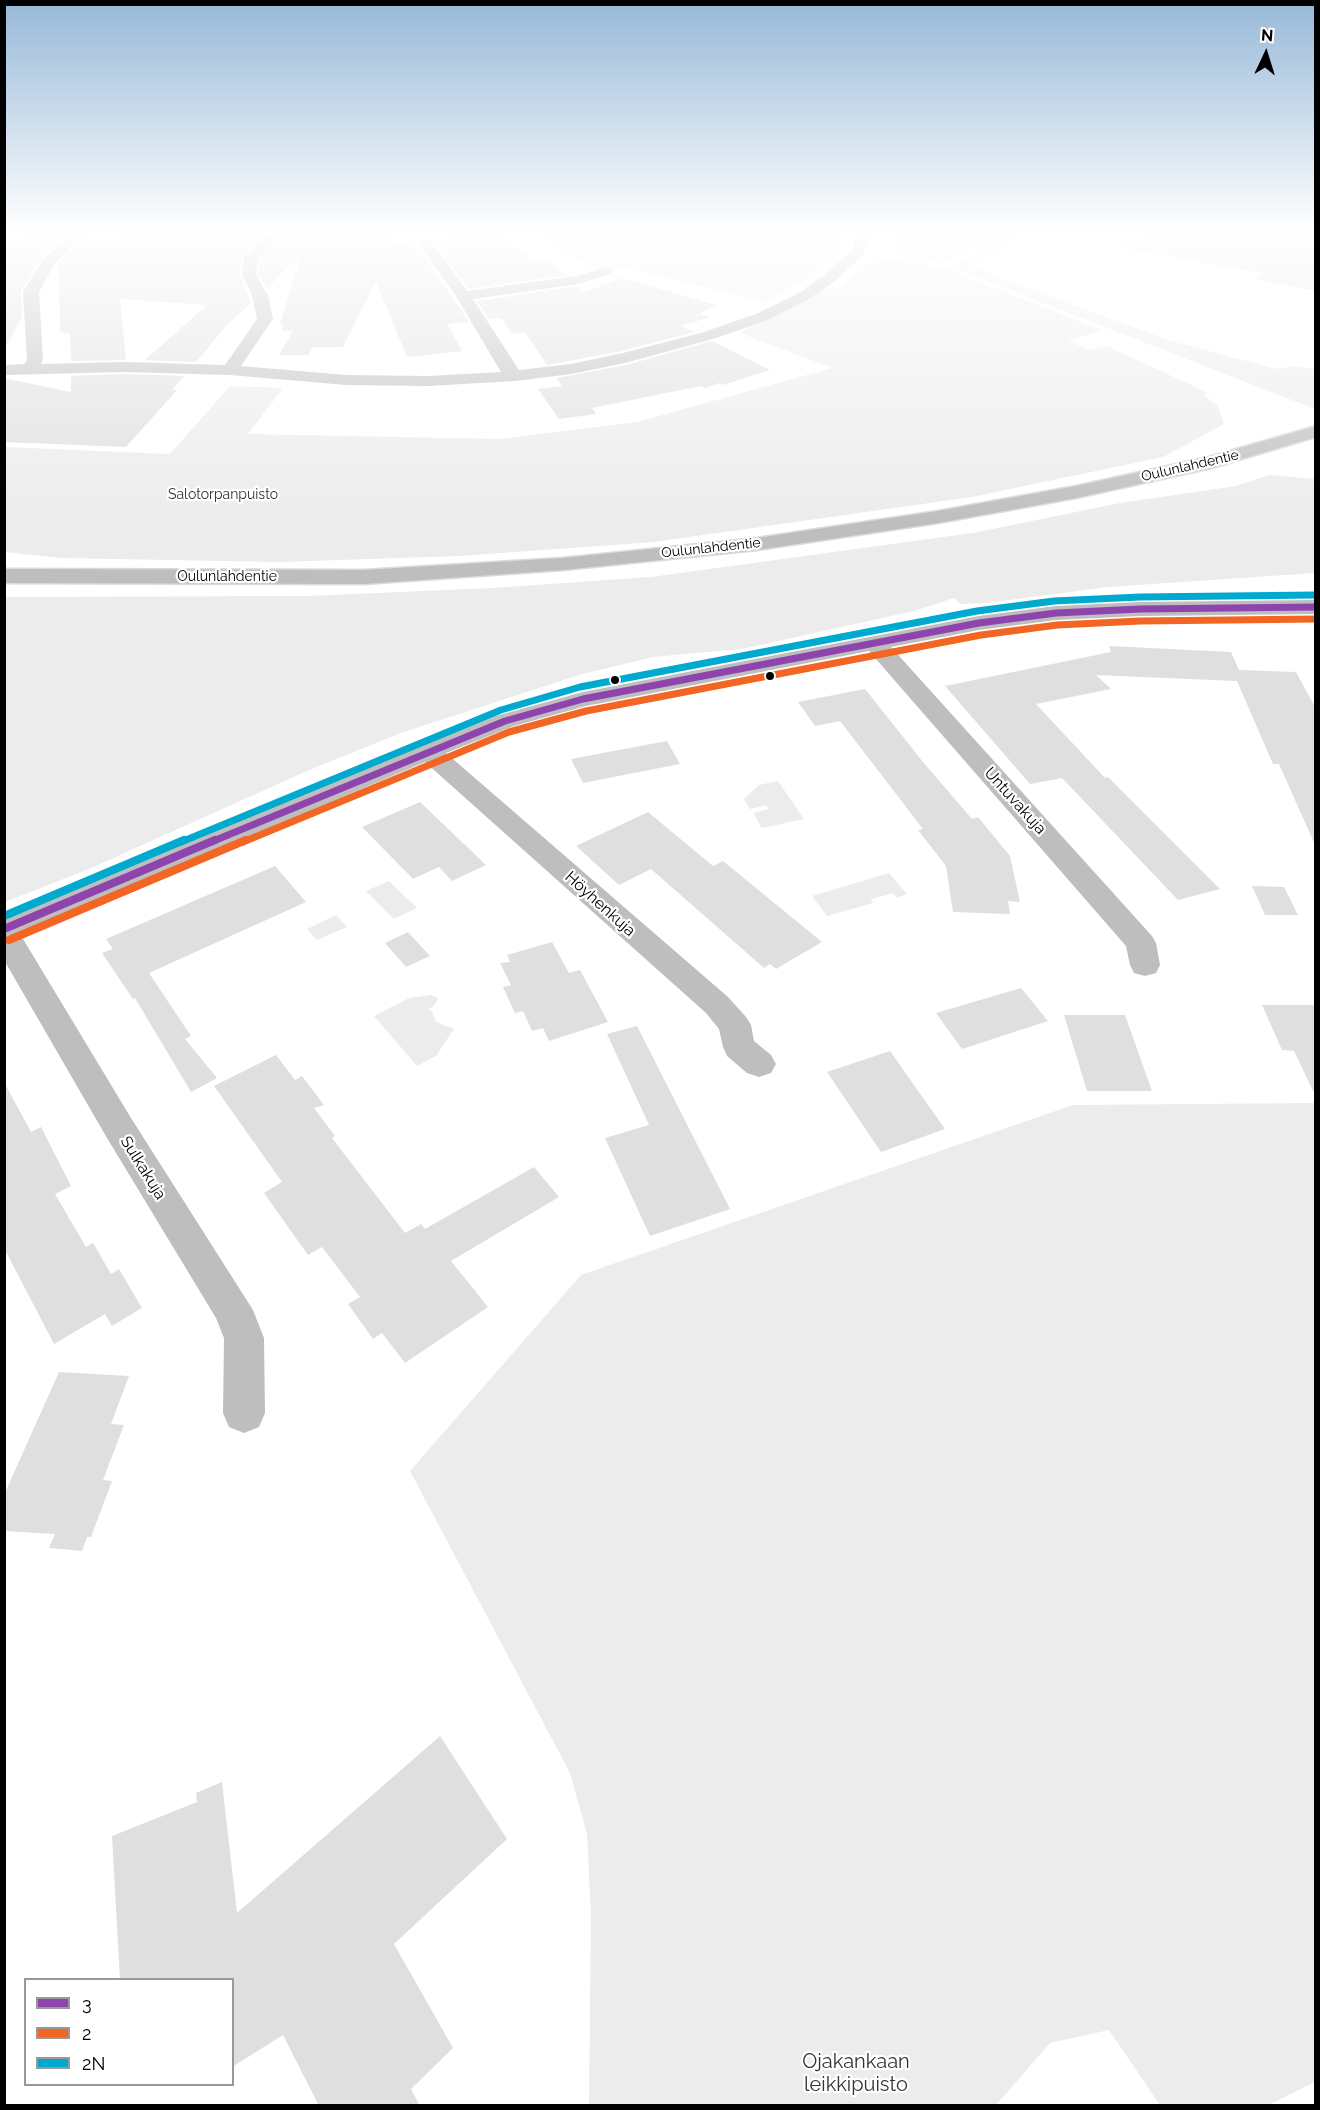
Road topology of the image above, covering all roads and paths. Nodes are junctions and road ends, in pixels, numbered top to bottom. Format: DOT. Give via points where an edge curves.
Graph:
graph roads {
  1 [pos="33,326"];
  2 [pos="260,326"];
  3 [pos="482,326"];
  4 [pos="733,326"];
  5 [pos="30,368"];
  6 [pos="4,370"];
  7 [pos="230,370"];
  8 [pos="515,376"];
  9 [pos="1316,431"];
  10 [pos="4,571"];
  11 [pos="4,576"];
  12 [pos="96,577"];
  13 [pos="1313,611"];
  14 [pos="875,643"];
  15 [pos="428,751"];
  16 [pos="4,931"];
  17 [pos="1145,965"];
  18 [pos="759,1064"];
  19 [pos="244,1413"];
  1 -- 5 [label="street" via="35,360"];
  2 -- 7 [label="street"];
  3 -- 8 [label="street"];
  4 -- 8 [label="street" via="626,358"];
  5 -- 6 [label="street"];
  5 -- 7 [label="street"];
  7 -- 8 [label="street" via="346,380"];
  9 -- 12 [label="street, Oulunlahdentie" via="1212,462 1076,492 757,544 564,564 364,578"];
  10 -- 12 [label="street, Oulunlahdentie"];
  11 -- 12 [label="street, Oulunlahdentie"];
  13 -- 14 [label="street" via="1140,609 1056,613"];
  14 -- 15 [label="street" via="582,699 505,721"];
  14 -- 17 [label="street, Untuvakuja" via="1141,943"];
  15 -- 16 [label="street"];
  15 -- 18 [label="street, Höyhenkuja" via="717,1005 735,1026 739,1047"];
  16 -- 19 [label="street, Sulkakuja" via="118,1128 233,1310 244,1338"];
}
